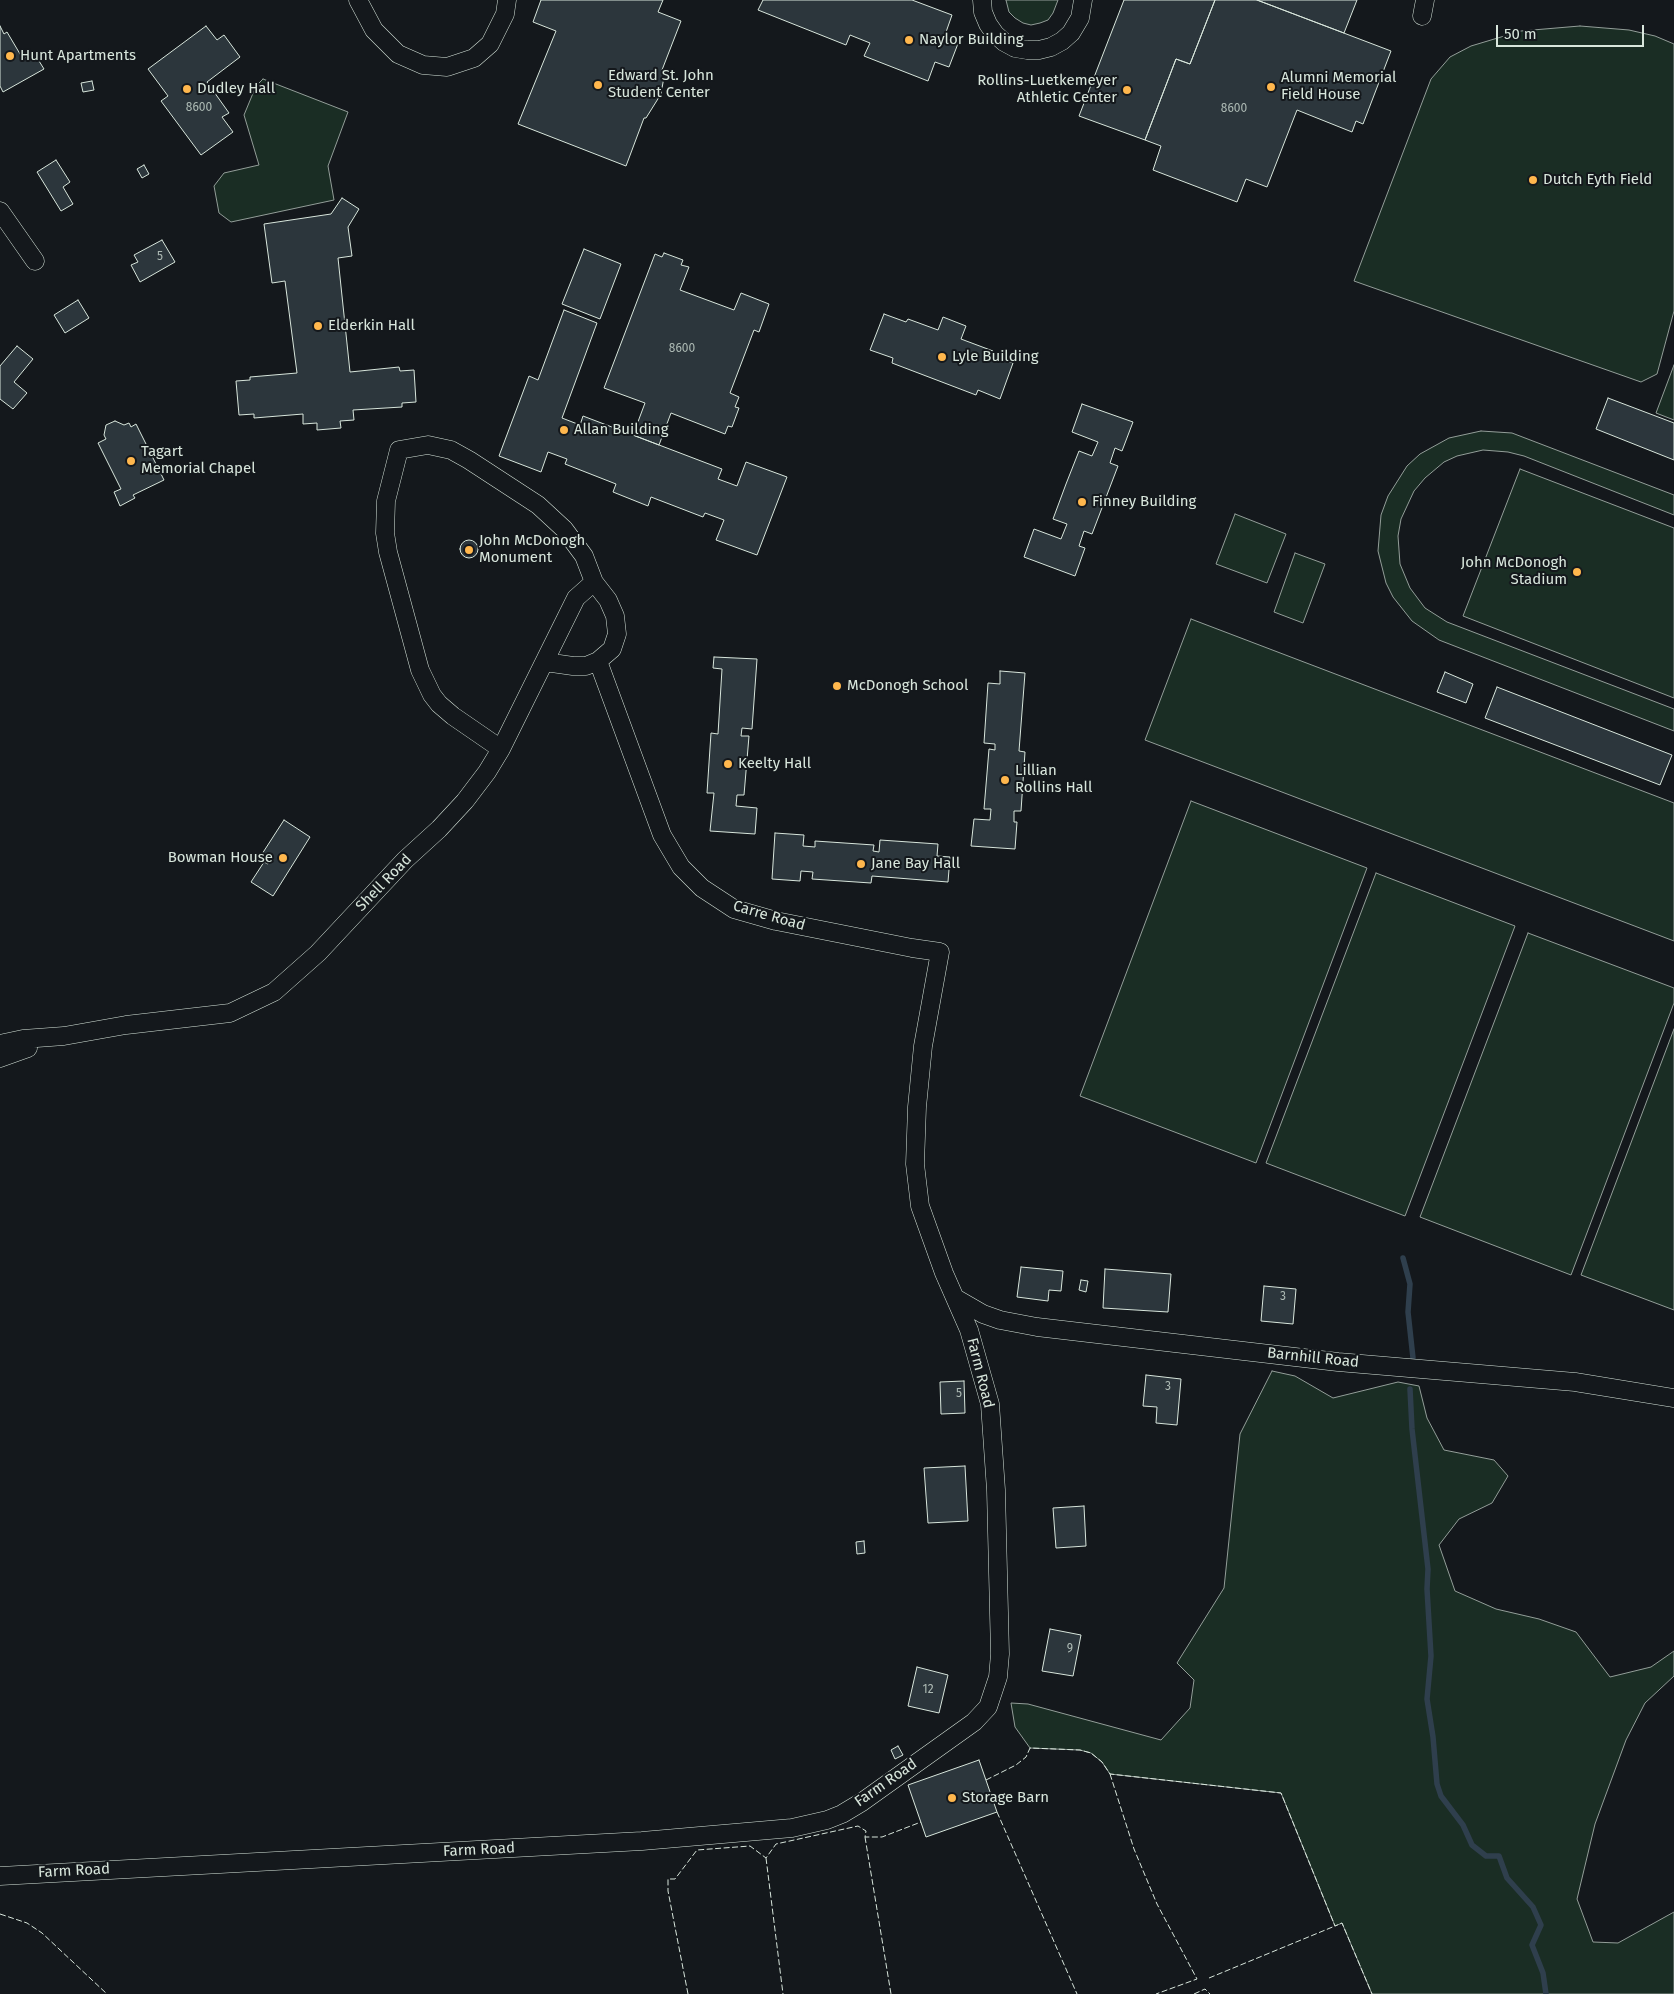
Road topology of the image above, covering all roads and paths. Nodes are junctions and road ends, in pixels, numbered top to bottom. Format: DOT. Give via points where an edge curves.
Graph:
graph roads {
  1 [pos="358,0"];
  2 [pos="507,0"];
  3 [pos="982,0"];
  4 [pos="1082,0"];
  5 [pos="0,211"];
  6 [pos="35,262"];
  7 [pos="594,582"];
  8 [pos="598,661"];
  9 [pos="545,662"];
  10 [pos="501,749"];
  11 [pos="940,952"];
  12 [pos="64,1036"];
  13 [pos="0,1044"];
  14 [pos="0,1058"];
  15 [pos="956,1299"];
  16 [pos="1674,1398"];
  17 [pos="0,1876"];
  1 -- 2 [label="street" via="374,30 398,54 423,65 447,66 474,58 490,44 505,14"];
  3 -- 4 [label="street" via="988,24 995,34 1015,48 1027,50 1039,50 1062,41 1071,33 1080,18"];
  5 -- 6 [label="street"];
  7 -- 8 [label="street" via="608,600 615,616 617,634 612,649"];
  7 -- 9 [label="street, Shell Road" via="576,598"];
  7 -- 10 [label="street" via="584,556 564,529 538,505 452,450 428,445 399,450 386,501 385,534 420,670 439,704"];
  8 -- 9 [label="street" via="586,666"];
  8 -- 11 [label="street, Carre Road" via="662,835 681,867 702,888 734,909 776,921"];
  9 -- 10 [label="street, Shell Road"];
  10 -- 12 [label="street, Shell Road" via="465,801 439,829 405,860 318,953 274,992 230,1014"];
  11 -- 15 [label="street, Farm Road" via="923,1046 915,1164 920,1206"];
  12 -- 13 [label="street, Shell Road"];
  12 -- 14 [label="street, Shell Road"];
  15 -- 16 [label="street, Barnhill Road" via="1000,1320 1037,1327 1338,1362 1575,1382"];
  15 -- 17 [label="street, Farm Road" via="979,1360 990,1404 996,1490 998,1677 988,1707 974,1722 848,1810 827,1820 792,1828 650,1841"];
}
